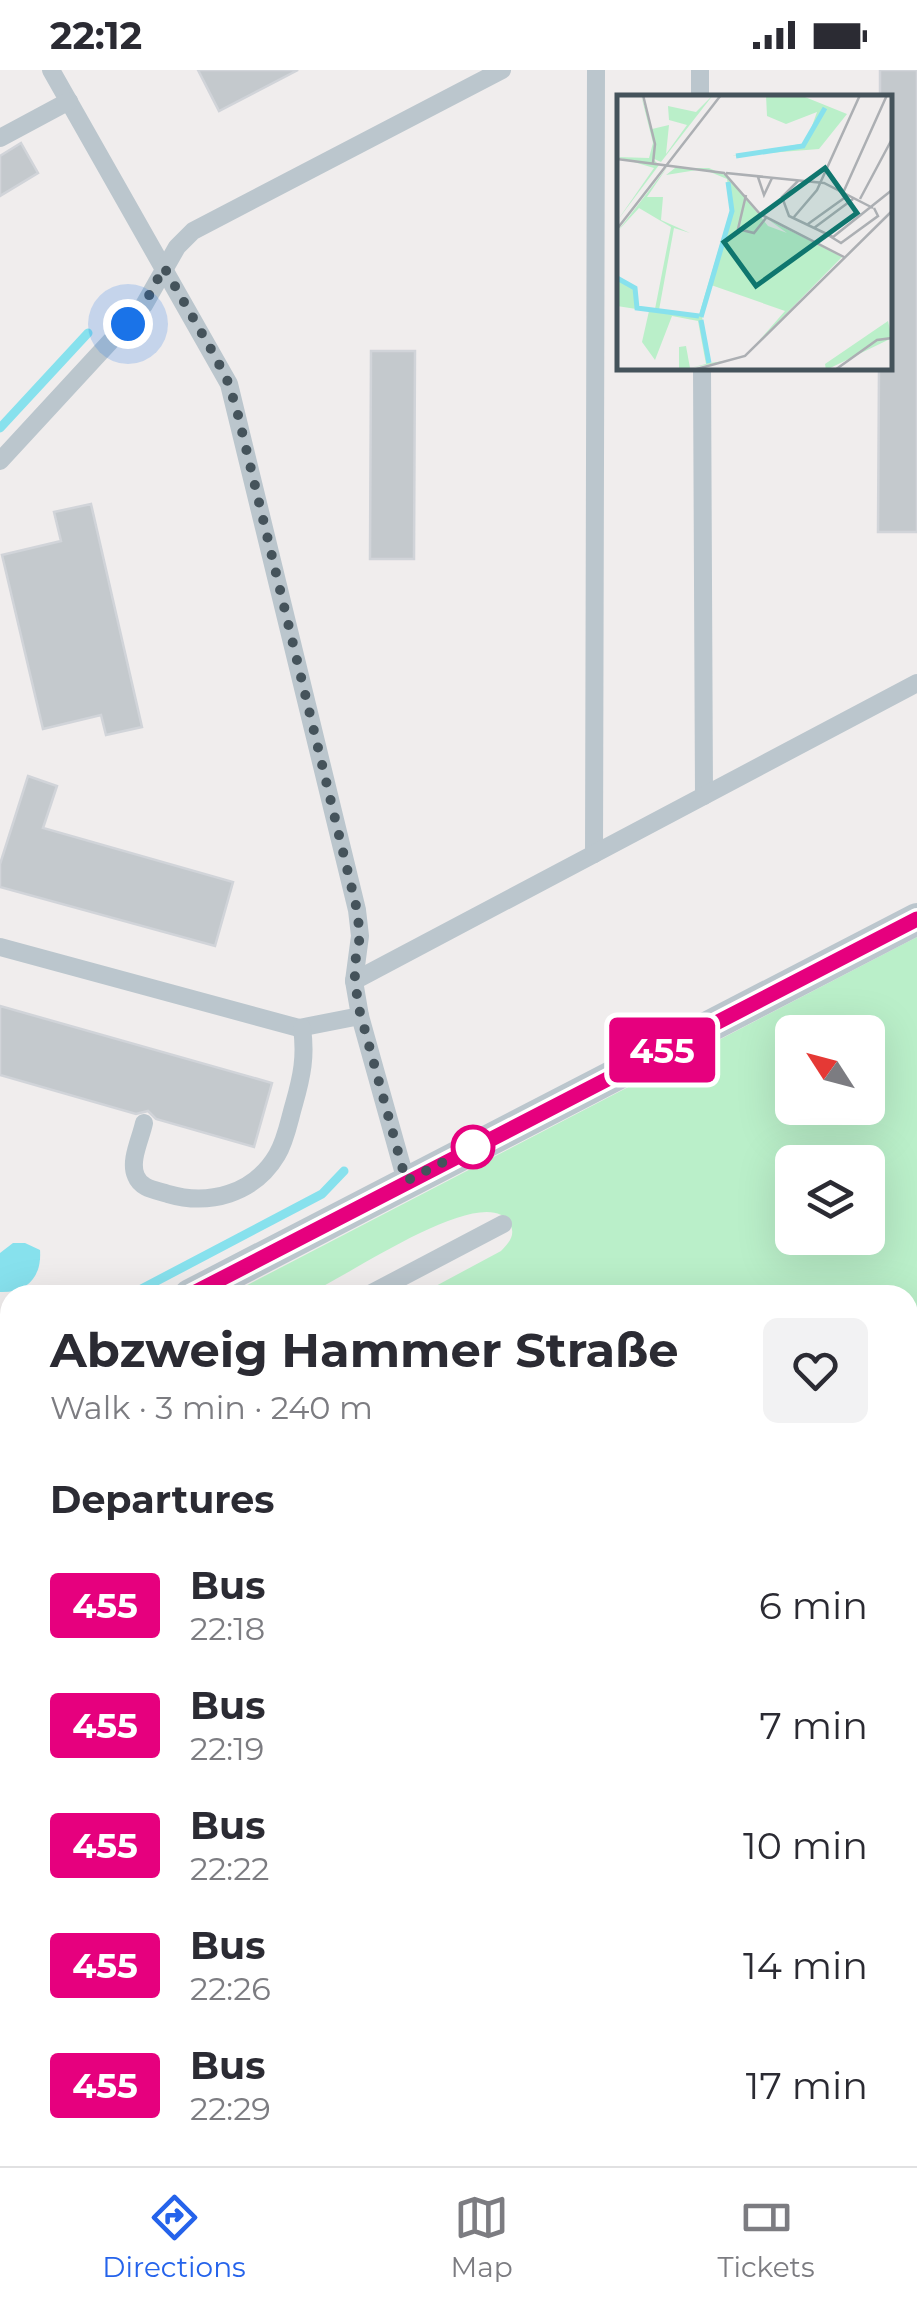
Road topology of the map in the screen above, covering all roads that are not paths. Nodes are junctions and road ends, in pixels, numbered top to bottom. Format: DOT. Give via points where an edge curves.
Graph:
graph roads {
  1 [pos="51,70"];
  2 [pos="502,70"];
  3 [pos="596,70"];
  4 [pos="69,101"];
  5 [pos="0,138"];
  6 [pos="164,267"];
  7 [pos="702,370"];
  8 [pos="0,461"];
  9 [pos="917,683"];
  10 [pos="704,796"];
  11 [pos="594,854"];
  12 [pos="917,919"];
  13 [pos="0,947"];
  14 [pos="354,981"];
  15 [pos="360,1016"];
  16 [pos="302,1028"];
  17 [pos="144,1123"];
  18 [pos="406,1181"];
  19 [pos="503,1224"];
  20 [pos="209,1285"];
  21 [pos="387,1285"];
  1 -- 4 [label="lane"];
  2 -- 6 [label="lane" via="193,231"];
  3 -- 11 [label="lane"];
  4 -- 5 [label="lane"];
  4 -- 6 [label="lane"];
  6 -- 8 [label="lane" via="136,314"];
  6 -- 14 [label="lane" via="229,384 238,415 357,910"];
  7 -- 10 [label="lane"];
  9 -- 10 [label="lane"];
  10 -- 11 [label="lane"];
  11 -- 14 [label="lane"];
  12 -- 18 [label="street"];
  13 -- 16 [label="lane"];
  14 -- 15 [label="lane"];
  15 -- 16 [label="lane"];
  15 -- 18 [label="lane"];
  16 -- 17 [label="lane" via="306,1054 283,1144 246,1186 209,1200 146,1187 134,1165"];
  18 -- 20 [label="street"];
  19 -- 21 [label="lane"];
}
